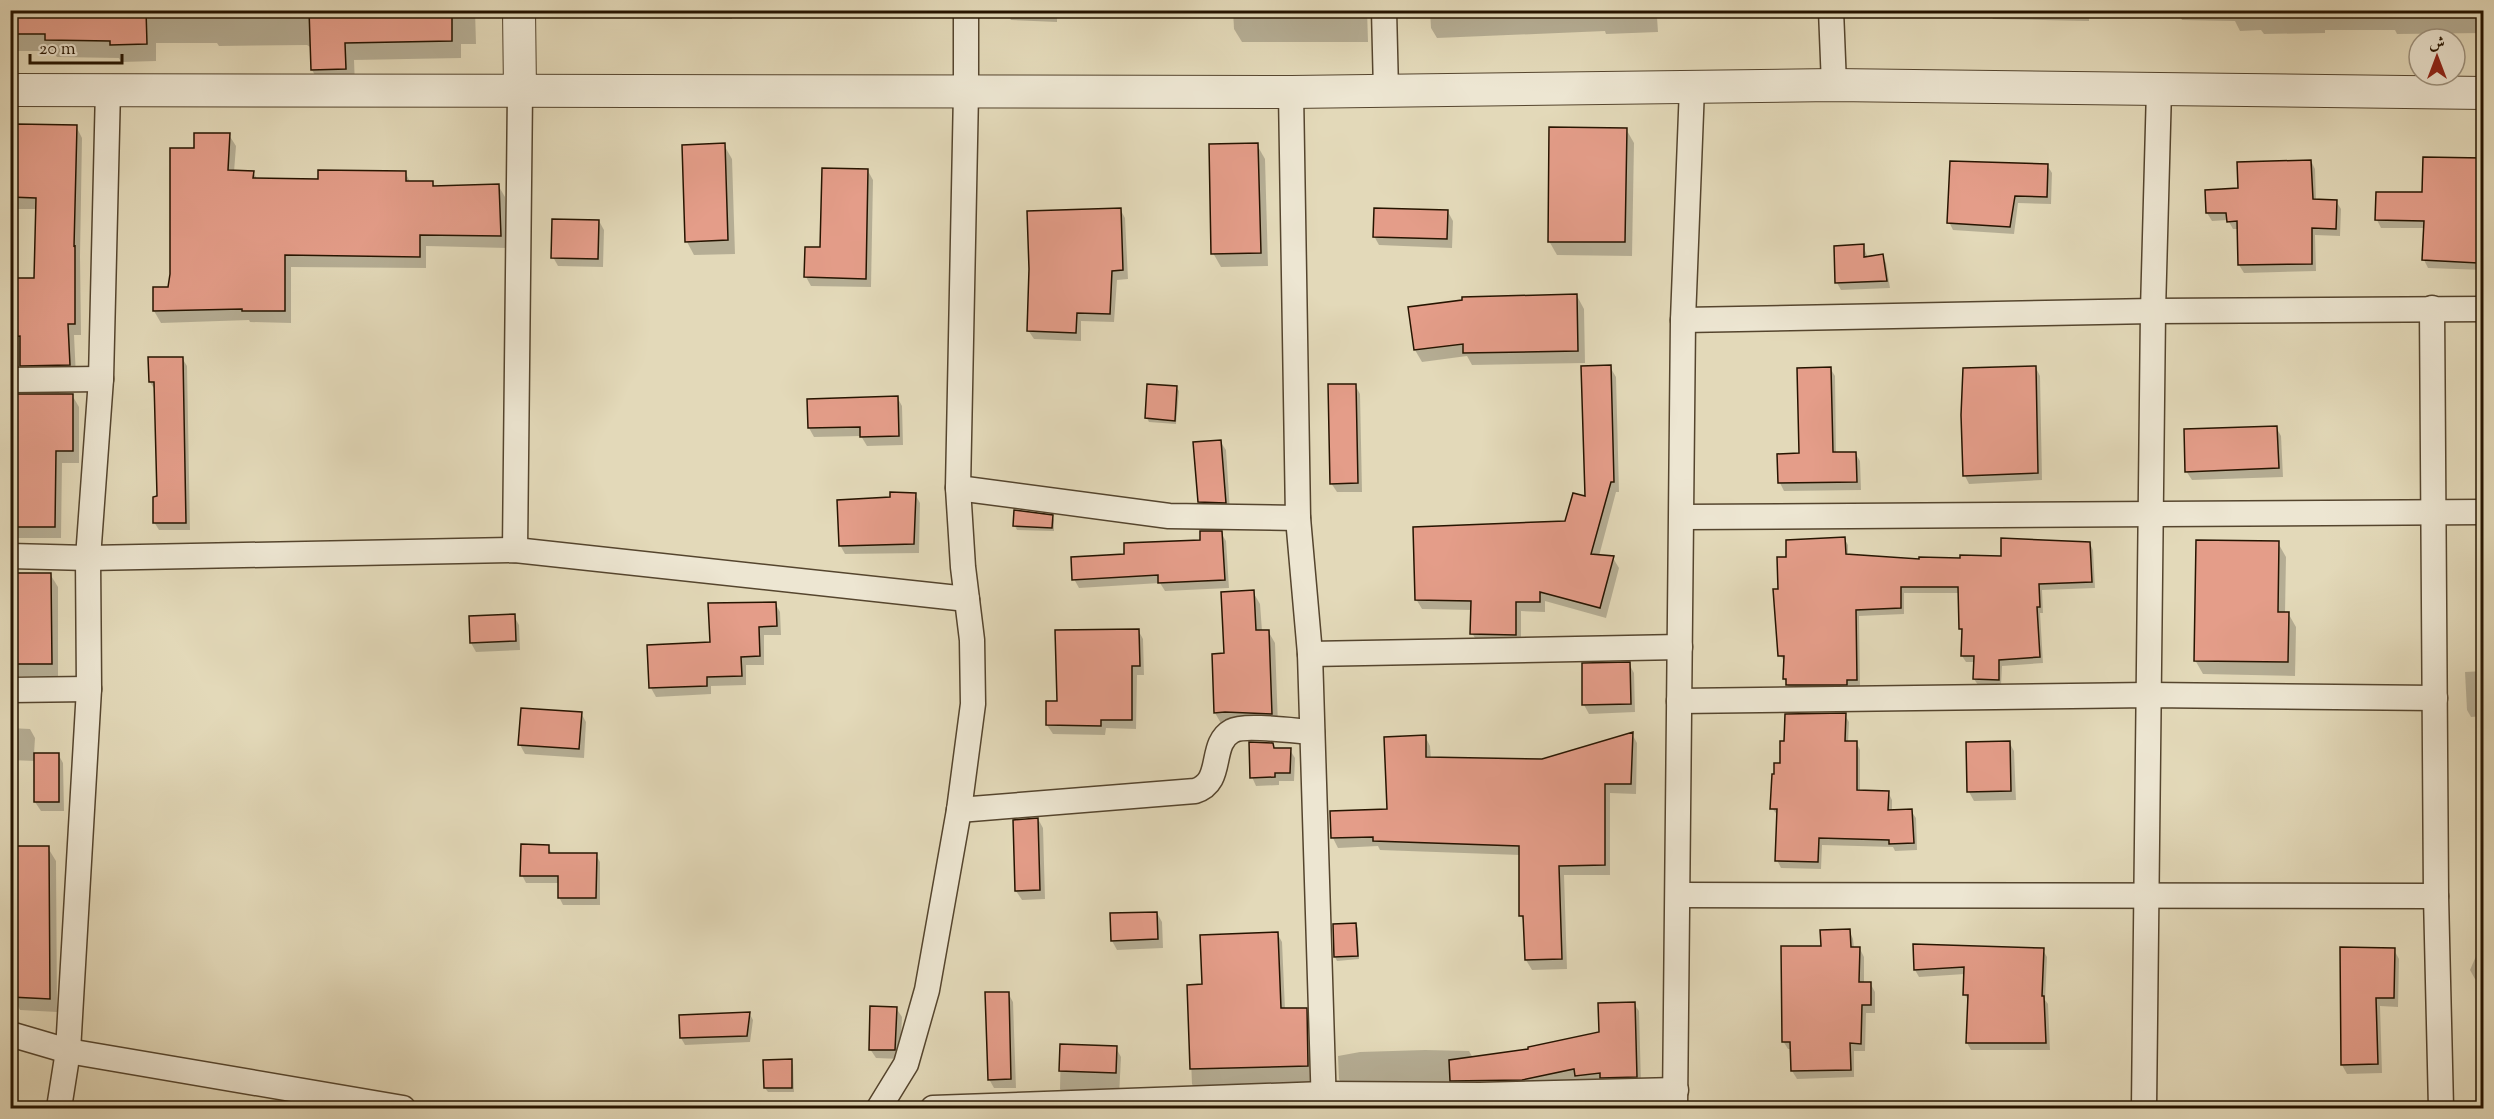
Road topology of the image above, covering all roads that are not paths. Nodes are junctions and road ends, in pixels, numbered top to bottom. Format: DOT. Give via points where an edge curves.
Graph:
graph roads {
  1 [pos="519,10"];
  2 [pos="966,10"];
  3 [pos="1384,10"];
  4 [pos="1831,10"];
  5 [pos="1834,85"];
  6 [pos="1692,87"];
  7 [pos="108,89"];
  8 [pos="2159,89"];
  9 [pos="10,90"];
  10 [pos="520,91"];
  11 [pos="1386,91"];
  12 [pos="966,92"];
  13 [pos="1292,92"];
  14 [pos="2484,93"];
  15 [pos="2432,308"];
  16 [pos="2484,309"];
  17 [pos="2153,311"];
  18 [pos="1683,320"];
  19 [pos="101,379"];
  20 [pos="10,380"];
  21 [pos="958,488"];
  22 [pos="2484,512"];
  23 [pos="2152,513"];
  24 [pos="2435,513"];
  25 [pos="1298,518"];
  26 [pos="1683,518"];
  27 [pos="515,550"];
  28 [pos="10,556"];
  29 [pos="88,558"];
  30 [pos="967,599"];
  31 [pos="1680,647"];
  32 [pos="1310,654"];
  33 [pos="89,689"];
  34 [pos="10,690"];
  35 [pos="2150,695"];
  36 [pos="2435,698"];
  37 [pos="1679,701"];
  38 [pos="1312,732"];
  39 [pos="959,810"];
  40 [pos="2148,894"];
  41 [pos="1678,895"];
  42 [pos="2436,896"];
  43 [pos="10,1034"];
  44 [pos="67,1061"];
  45 [pos="1675,1100"];
  46 [pos="1324,1101"];
  47 [pos="1480,1102"];
  48 [pos="59,1108"];
  49 [pos="403,1108"];
  50 [pos="879,1108"];
  51 [pos="935,1108"];
  52 [pos="2144,1108"];
  53 [pos="2441,1108"];
  1 -- 10 [label="street"];
  2 -- 12 [label="street"];
  3 -- 11 [label="street"];
  4 -- 5 [label="street"];
  5 -- 6 [label="street"];
  5 -- 8 [label="street"];
  6 -- 11 [label="street"];
  6 -- 18 [label="street"];
  7 -- 9 [label="street"];
  7 -- 10 [label="street"];
  7 -- 19 [label="street"];
  8 -- 14 [label="street"];
  8 -- 17 [label="street"];
  10 -- 12 [label="street"];
  10 -- 27 [label="street"];
  11 -- 13 [label="street"];
  12 -- 13 [label="street"];
  12 -- 21 [label="street"];
  13 -- 25 [label="street"];
  15 -- 16 [label="street"];
  15 -- 17 [label="street"];
  15 -- 24 [label="street"];
  17 -- 18 [label="street"];
  17 -- 23 [label="street"];
  18 -- 26 [label="street"];
  19 -- 20 [label="street"];
  19 -- 29 [label="street"];
  21 -- 25 [label="street" via="1169,516"];
  21 -- 30 [label="street"];
  22 -- 24 [label="street"];
  23 -- 24 [label="street"];
  23 -- 26 [label="street"];
  23 -- 35 [label="street"];
  24 -- 36 [label="street"];
  25 -- 32 [label="street"];
  26 -- 31 [label="street"];
  27 -- 29 [label="street"];
  27 -- 30 [label="street"];
  28 -- 29 [label="street"];
  29 -- 33 [label="street"];
  30 -- 39 [label="street" via="973,704"];
  31 -- 32 [label="street"];
  31 -- 37 [label="street"];
  32 -- 38 [label="street"];
  33 -- 34 [label="street"];
  33 -- 44 [label="street"];
  35 -- 36 [label="street"];
  35 -- 37 [label="street"];
  35 -- 40 [label="street"];
  36 -- 42 [label="street"];
  37 -- 41 [label="street"];
  38 -- 39 [label="street" via="1246,728 1231,731 1223,740 1211,782 1195,791"];
  38 -- 46 [label="street"];
  39 -- 50 [label="street" via="917,1028 906,1064"];
  40 -- 41 [label="street"];
  40 -- 42 [label="street"];
  40 -- 52 [label="street"];
  41 -- 45 [label="street"];
  42 -- 53 [label="street"];
  43 -- 44 [label="street"];
  44 -- 48 [label="street"];
  44 -- 49 [label="street"];
  45 -- 47 [label="street"];
  46 -- 47 [label="street"];
  46 -- 51 [label="street"];
}
